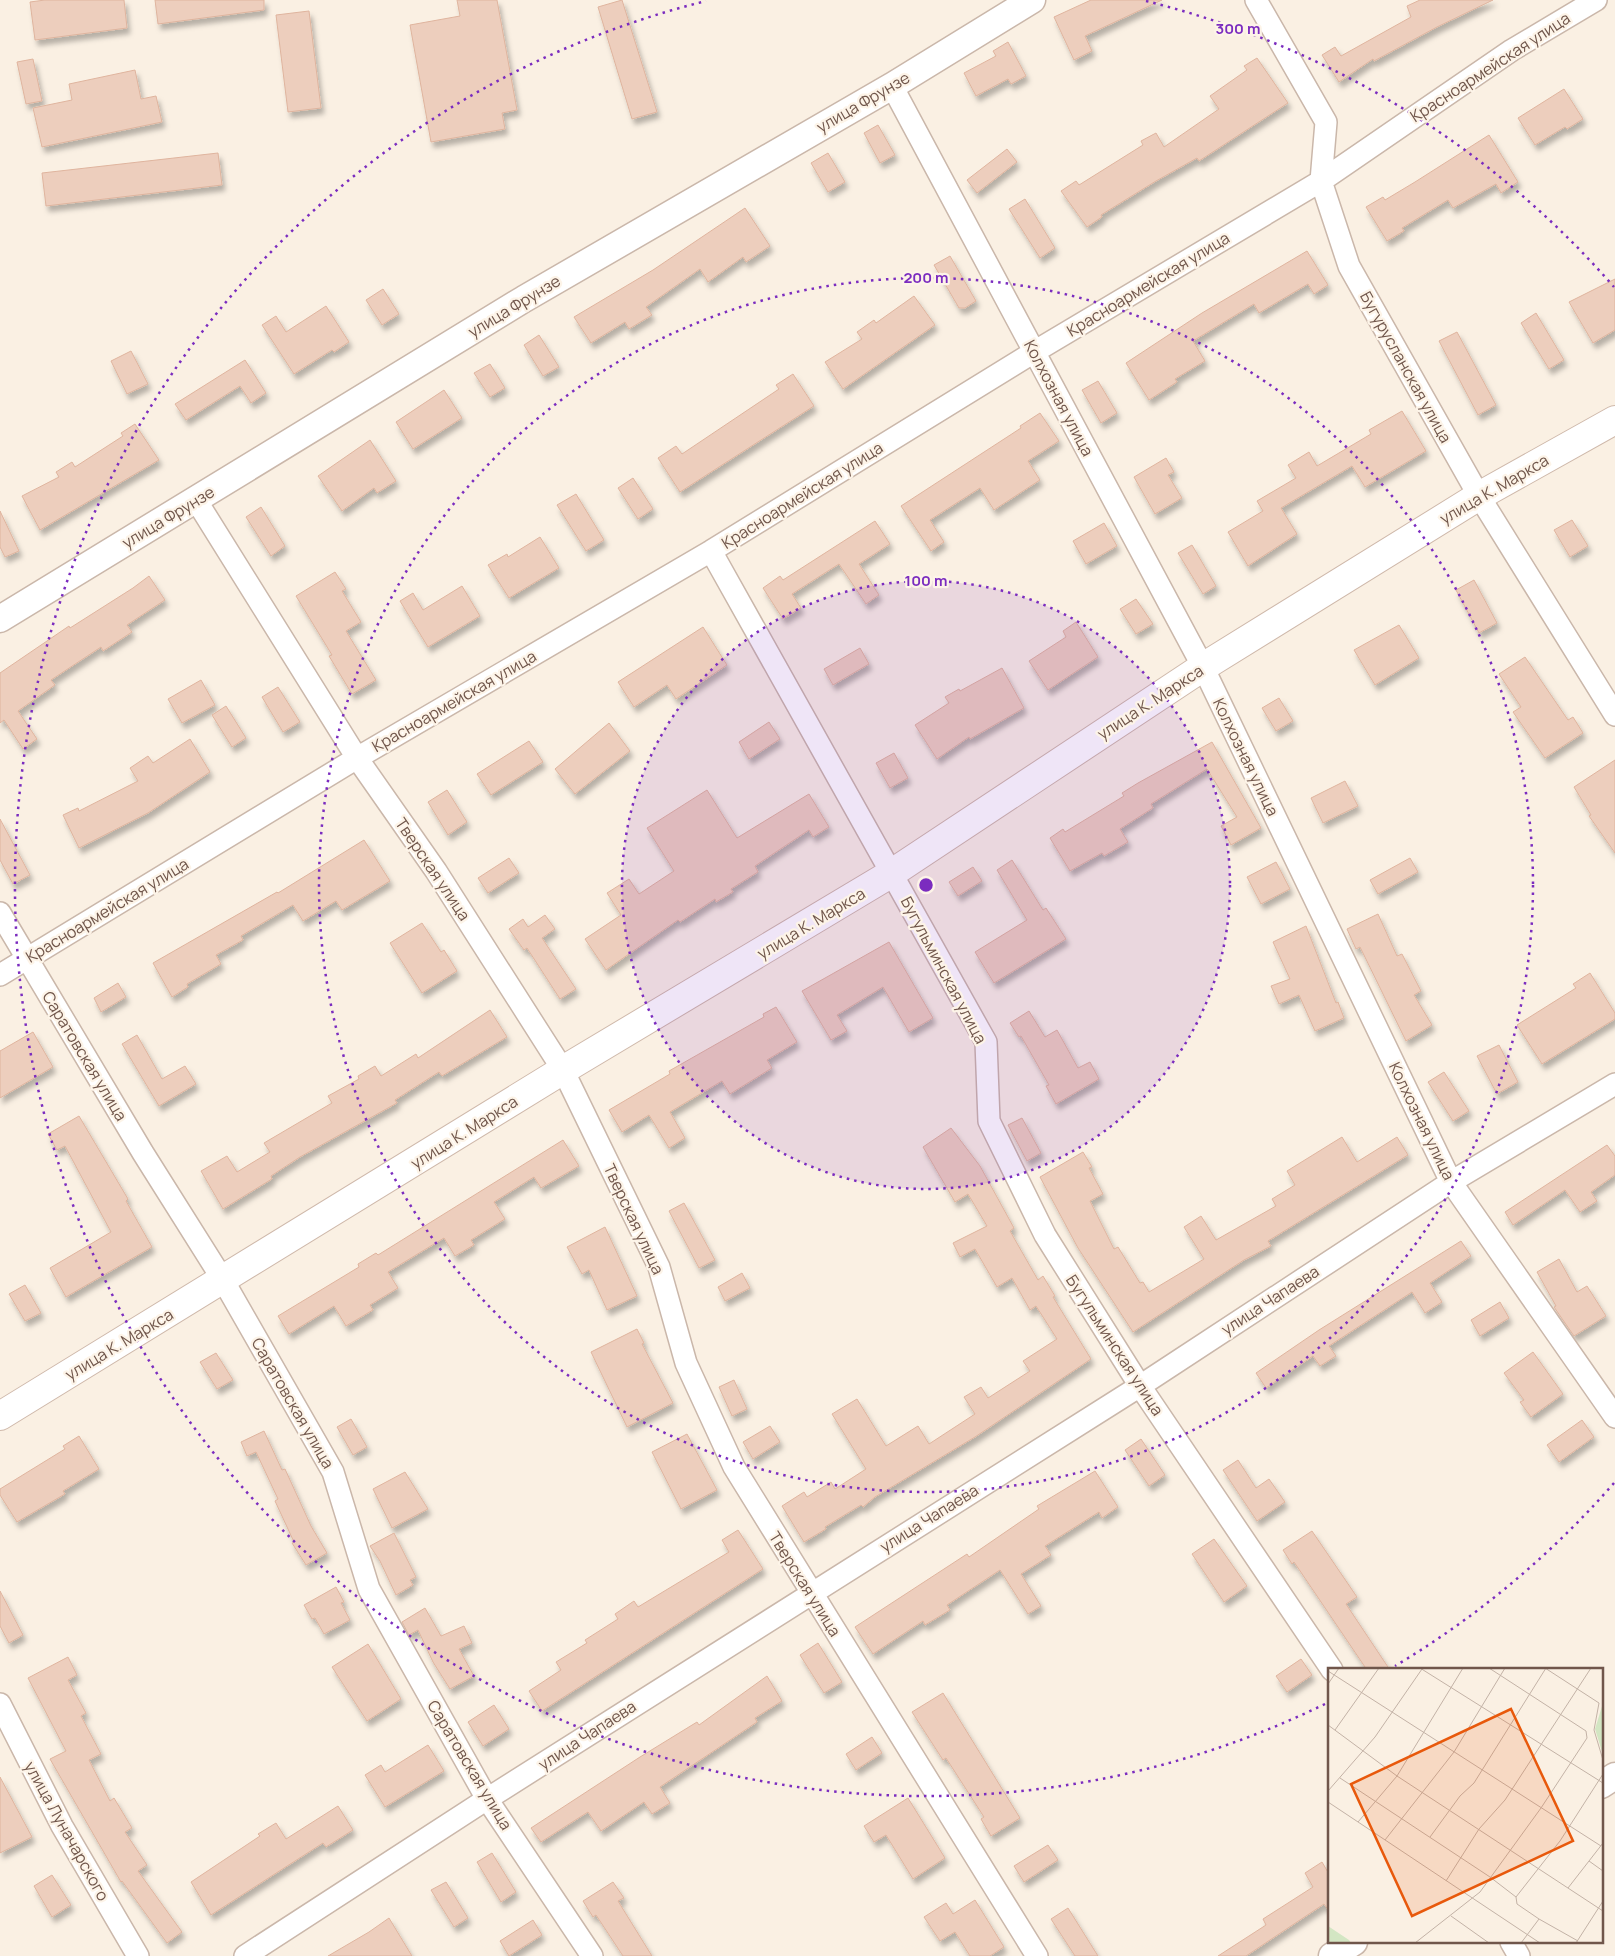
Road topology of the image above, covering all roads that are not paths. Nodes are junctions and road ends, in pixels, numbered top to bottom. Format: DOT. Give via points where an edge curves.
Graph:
graph roads {
  1 [pos="1032,0"];
  2 [pos="1256,0"];
  3 [pos="1596,0"];
  4 [pos="892,86"];
  5 [pos="1321,181"];
  6 [pos="1034,352"];
  7 [pos="1615,420"];
  8 [pos="1479,496"];
  9 [pos="196,500"];
  10 [pos="711,551"];
  11 [pos="0,619"];
  12 [pos="1203,667"];
  13 [pos="1615,715"];
  14 [pos="357,758"];
  15 [pos="892,873"];
  16 [pos="0,912"];
  17 [pos="27,960"];
  18 [pos="0,975"];
  19 [pos="563,1070"];
  20 [pos="1615,1084"];
  21 [pos="1451,1182"];
  22 [pos="223,1280"];
  23 [pos="1140,1386"];
  24 [pos="0,1416"];
  25 [pos="1615,1417"];
  26 [pos="810,1593"];
  27 [pos="1331,1668"];
  28 [pos="0,1704"];
  29 [pos="1615,1776"];
  30 [pos="1602,1784"];
  31 [pos="487,1799"];
  32 [pos="1351,1944"];
  33 [pos="1512,1944"];
  34 [pos="138,1956"];
  35 [pos="245,1956"];
  36 [pos="592,1956"];
  37 [pos="1037,1956"];
  38 [pos="1332,1956"];
  39 [pos="1519,1956"];
  1 -- 4 [label="street, улица Фрунзе"];
  2 -- 5 [label="street, Бугурусланская улица" via="1326,122"];
  3 -- 5 [label="street, Красноармейская улица" via="1512,50"];
  4 -- 6 [label="street, Колхозная улица"];
  4 -- 9 [label="street, улица Фрунзе" via="524,299"];
  5 -- 6 [label="street, Красноармейская улица"];
  5 -- 8 [label="street, Бугурусланская улица" via="1349,266"];
  6 -- 10 [label="street, Красноармейская улица"];
  6 -- 12 [label="street, Колхозная улица"];
  7 -- 8 [label="main road, улица К. Маркса"];
  8 -- 12 [label="main road, улица К. Маркса"];
  8 -- 13 [label="street, Бугурусланская улица"];
  9 -- 11 [label="street, улица Фрунзе"];
  9 -- 14 [label="street, Тверская улица"];
  10 -- 14 [label="street, Красноармейская улица"];
  10 -- 15 [label="street, Бугульминская улица"];
  12 -- 15 [label="main road, улица К. Маркса"];
  12 -- 21 [label="street, Колхозная улица"];
  14 -- 17 [label="street, Красноармейская улица"];
  14 -- 19 [label="street, Тверская улица" via="436,871"];
  15 -- 19 [label="main road, улица К. Маркса"];
  15 -- 23 [label="street, Бугульминская улица" via="986,1042 989,1120 1045,1235"];
  16 -- 17 [label="street, Саратовская улица"];
  17 -- 18 [label="street, Красноармейская улица"];
  17 -- 22 [label="street, Саратовская улица"];
  19 -- 22 [label="main road, улица К. Маркса"];
  19 -- 26 [label="street, Тверская улица" via="659,1267 686,1363 734,1467"];
  20 -- 21 [label="street, улица Чапаева"];
  21 -- 23 [label="street, улица Чапаева"];
  21 -- 25 [label="street, Колхозная улица"];
  22 -- 24 [label="main road, улица К. Маркса"];
  22 -- 31 [label="street, Саратовская улица" via="333,1472 369,1589"];
  23 -- 26 [label="street, улица Чапаева"];
  23 -- 27 [label="street, Бугульминская улица"];
  26 -- 31 [label="street, улица Чапаева"];
  26 -- 37 [label="street, Тверская улица"];
  28 -- 34 [label="street, улица Луначарского" via="62,1826"];
  29 -- 30 [label="street"];
  31 -- 35 [label="street, улица Чапаева"];
  31 -- 36 [label="street, Саратовская улица"];
  32 -- 38 [label="street"];
  33 -- 39 [label="street"];
}
